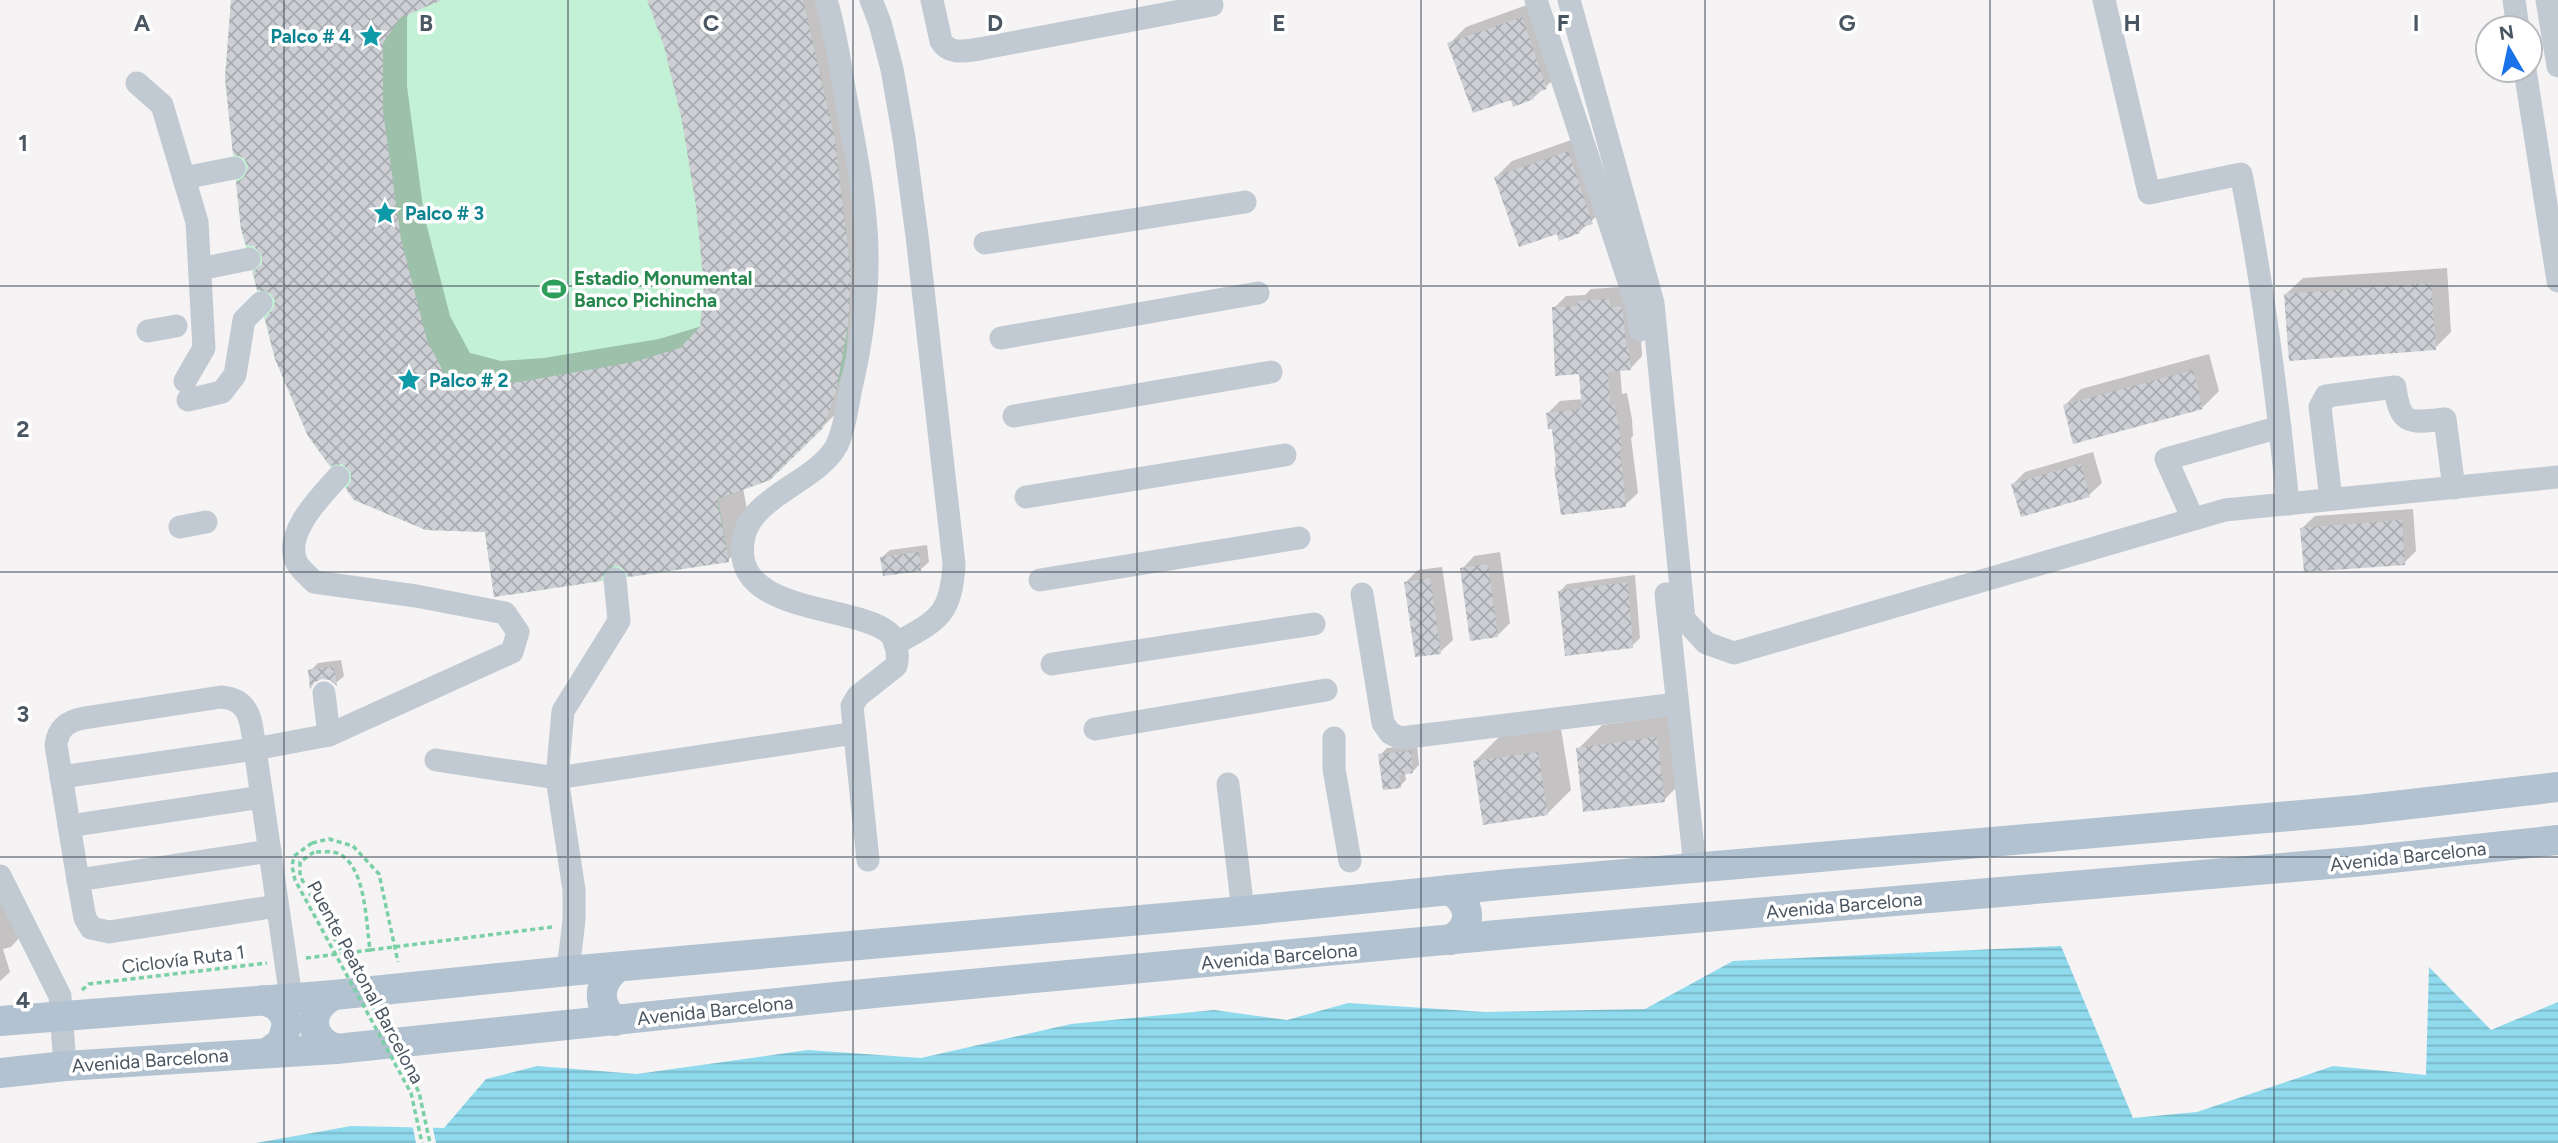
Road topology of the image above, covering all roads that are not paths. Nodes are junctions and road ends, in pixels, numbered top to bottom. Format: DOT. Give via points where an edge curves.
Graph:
graph roads {
  1 [pos="826,0"];
  2 [pos="870,0"];
  3 [pos="932,0"];
  4 [pos="1536,0"];
  5 [pos="1569,0"];
  6 [pos="2104,0"];
  7 [pos="2547,0"];
  8 [pos="1212,5"];
  9 [pos="2558,66"];
  10 [pos="136,83"];
  11 [pos="2527,84"];
  12 [pos="234,168"];
  13 [pos="184,178"];
  14 [pos="1245,202"];
  15 [pos="985,243"];
  16 [pos="249,259"];
  17 [pos="200,269"];
  18 [pos="2558,281"];
  19 [pos="1258,293"];
  20 [pos="261,303"];
  21 [pos="176,326"];
  22 [pos="148,331"];
  23 [pos="1001,338"];
  24 [pos="1271,372"];
  25 [pos="1014,416"];
  26 [pos="2280,427"];
  27 [pos="1285,456"];
  28 [pos="338,477"];
  29 [pos="2558,477"];
  30 [pos="2454,488"];
  31 [pos="1026,496"];
  32 [pos="2331,499"];
  33 [pos="2288,504"];
  34 [pos="2193,519"];
  35 [pos="206,522"];
  36 [pos="180,527"];
  37 [pos="1299,538"];
  38 [pos="615,579"];
  39 [pos="1040,580"];
  40 [pos="1363,594"];
  41 [pos="1314,624"];
  42 [pos="895,644"];
  43 [pos="1052,664"];
  44 [pos="1326,690"];
  45 [pos="324,693"];
  46 [pos="1676,704"];
  47 [pos="1095,729"];
  48 [pos="855,733"];
  49 [pos="329,735"];
  50 [pos="1334,738"];
  51 [pos="255,749"];
  52 [pos="436,761"];
  53 [pos="61,777"];
  54 [pos="557,778"];
  55 [pos="1228,784"];
  56 [pos="2558,787"];
  57 [pos="262,797"];
  58 [pos="69,826"];
  59 [pos="2558,840"];
  60 [pos="270,852"];
  61 [pos="869,860"];
  62 [pos="1349,861"];
  63 [pos="1695,867"];
  64 [pos="0,876"];
  65 [pos="78,880"];
  66 [pos="1509,884"];
  67 [pos="1449,890"];
  68 [pos="277,906"];
  69 [pos="1243,911"];
  70 [pos="1508,934"];
  71 [pos="1450,940"];
  72 [pos="916,941"];
  73 [pos="874,943"];
  74 [pos="618,967"];
  75 [pos="568,971"];
  76 [pos="922,989"];
  77 [pos="874,993"];
  78 [pos="334,995"];
  79 [pos="277,999"];
  80 [pos="70,1015"];
  81 [pos="0,1021"];
  82 [pos="615,1021"];
  83 [pos="570,1026"];
  84 [pos="337,1049"];
  85 [pos="267,1053"];
  86 [pos="65,1066"];
  87 [pos="0,1073"];
  1 -- 42 [label="street" via="860,179 867,249 856,368 837,444 819,466 752,519 742,543 743,558 755,580 774,594 873,625 888,632"];
  2 -- 42 [label="street" via="892,69 904,138 954,564 947,607 928,626"];
  3 -- 8 [label="street" via="941,41 957,51"];
  4 -- 46 [label="street" via="1638,309"];
  5 -- 34 [label="street" via="1653,303 1684,619 1706,643 1734,653"];
  6 -- 26 [label="street" via="2149,193 2241,174"];
  7 -- 9 [label="street"];
  10 -- 13 [label="street" via="162,105"];
  11 -- 18 [label="street"];
  12 -- 13 [label="street"];
  13 -- 17 [label="street" via="197,222"];
  14 -- 15 [label="street"];
  16 -- 17 [label="street"];
  17 -- 20 [label="street" via="204,348 187,390 222,392 235,375 244,320"];
  19 -- 23 [label="street"];
  21 -- 22 [label="street"];
  24 -- 25 [label="street"];
  26 -- 33 [label="street"];
  26 -- 34 [label="street" via="2166,459"];
  27 -- 31 [label="street"];
  28 -- 49 [label="street" via="293,540 296,562 314,582 505,613 519,632 512,652"];
  29 -- 30 [label="street"];
  30 -- 32 [label="street"];
  30 -- 32 [label="street" via="2445,419 2414,422 2403,417 2395,387 2326,396 2320,407"];
  32 -- 33 [label="street"];
  33 -- 34 [label="street" via="2225,510"];
  35 -- 36 [label="street"];
  37 -- 39 [label="street"];
  38 -- 54 [label="street" via="620,621 563,711"];
  40 -- 46 [label="street" via="1383,723 1400,737"];
  41 -- 43 [label="street"];
  42 -- 48 [label="street" via="898,661 893,671 854,701"];
  44 -- 47 [label="street"];
  45 -- 49 [label="street"];
  46 -- 63 [label="street"];
  48 -- 54 [label="street"];
  48 -- 61 [label="street"];
  49 -- 51 [label="street"];
  50 -- 62 [label="street" via="1334,769"];
  51 -- 53 [label="street"];
  51 -- 53 [label="street" via="247,710 241,702 221,697 73,720 57,736"];
  51 -- 57 [label="street"];
  52 -- 54 [label="street"];
  53 -- 58 [label="street"];
  54 -- 75 [label="street" via="573,890"];
  55 -- 69 [label="street"];
  56 -- 63 [label="main road" via="2359,810"];
  57 -- 58 [label="street"];
  57 -- 60 [label="street"];
  58 -- 65 [label="street"];
  59 -- 70 [label="main road, Avenida Barcelona" via="2364,861"];
  60 -- 65 [label="street"];
  60 -- 68 [label="street"];
  63 -- 66 [label="main road"];
  64 -- 80 [label="street"];
  65 -- 68 [label="street" via="88,924 102,932"];
  66 -- 67 [label="main road"];
  66 -- 70 [label="main road" via="1494,906 1499,926"];
  67 -- 69 [label="main road"];
  67 -- 71 [label="main road" via="1460,896 1468,918"];
  68 -- 79 [label="street" via="284,961"];
  69 -- 72 [label="main road"];
  70 -- 71 [label="main road, Avenida Barcelona"];
  71 -- 76 [label="main road, Avenida Barcelona"];
  72 -- 73 [label="main road"];
  72 -- 76 [label="main road" via="902,957 902,968 912,985"];
  73 -- 74 [label="main road"];
  73 -- 77 [label="main road" via="890,958 891,969 883,988"];
  74 -- 75 [label="main road"];
  74 -- 82 [label="main road" via="609,974 601,995 607,1014"];
  75 -- 78 [label="main road"];
  75 -- 83 [label="main road" via="583,997 579,1016"];
  76 -- 77 [label="main road, Avenida Barcelona"];
  77 -- 82 [label="main road, Avenida Barcelona"];
  78 -- 79 [label="main road"];
  78 -- 84 [label="main road" via="323,1001 313,1023 320,1040"];
  79 -- 80 [label="main road"];
  79 -- 85 [label="main road" via="287,1024 282,1042"];
  80 -- 81 [label="main road"];
  80 -- 86 [label="street"];
  82 -- 83 [label="main road, Avenida Barcelona"];
  83 -- 84 [label="main road, Avenida Barcelona"];
  84 -- 85 [label="main road, Avenida Barcelona"];
  85 -- 86 [label="main road, Avenida Barcelona"];
  86 -- 87 [label="main road, Avenida Barcelona"];
}
